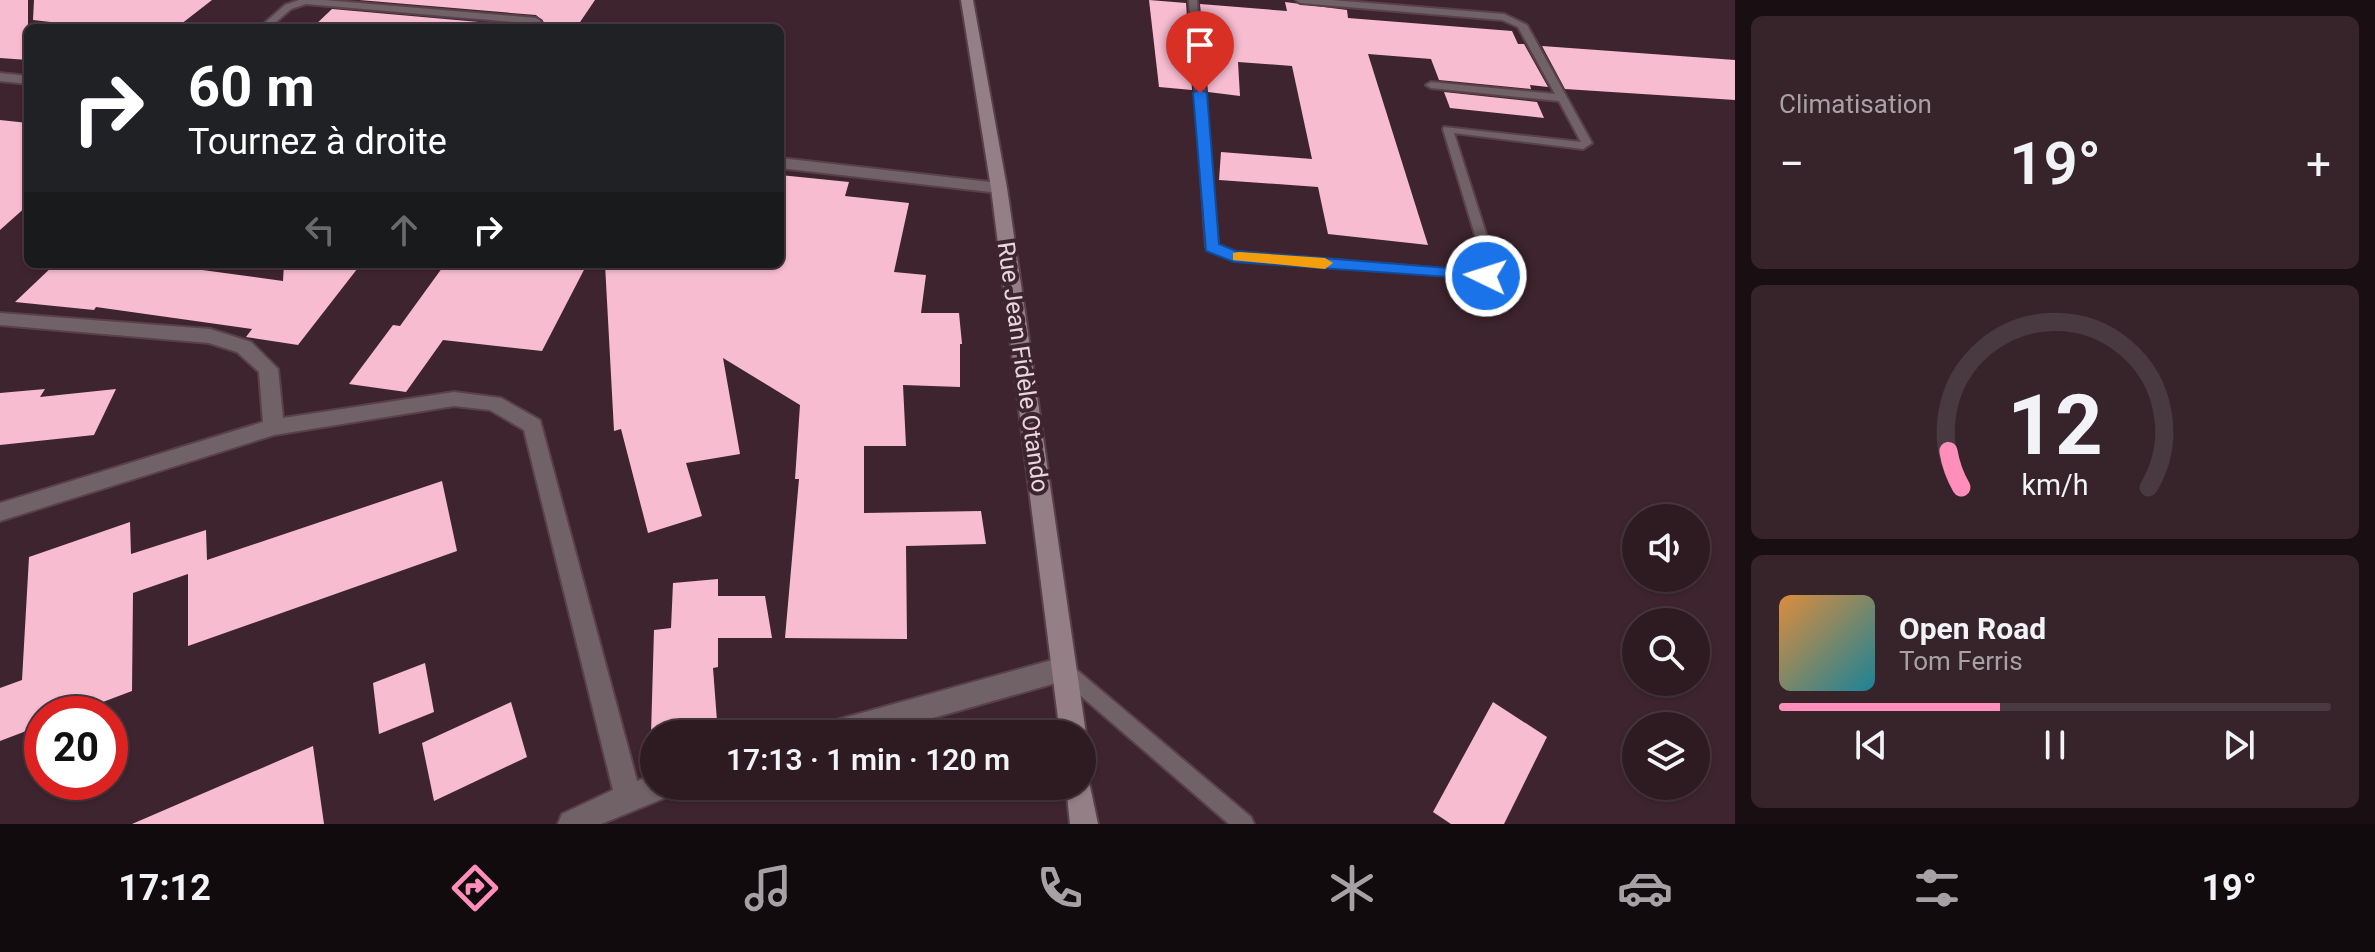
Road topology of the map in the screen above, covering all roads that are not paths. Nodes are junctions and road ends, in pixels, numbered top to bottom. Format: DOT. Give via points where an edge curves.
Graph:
graph roads {
  1 [pos="967,0"];
  2 [pos="1193,0"];
  3 [pos="1300,0"];
  4 [pos="536,21"];
  5 [pos="269,24"];
  6 [pos="0,77"];
  7 [pos="24,80"];
  8 [pos="1431,85"];
  9 [pos="1561,98"];
  10 [pos="784,163"];
  11 [pos="999,188"];
  12 [pos="0,319"];
  13 [pos="274,427"];
  14 [pos="0,512"];
  15 [pos="1063,669"];
  16 [pos="883,720"];
  17 [pos="1071,720"];
  18 [pos="640,793"];
  19 [pos="628,797"];
  20 [pos="1081,800"];
  21 [pos="572,824"];
  22 [pos="1084,824"];
  23 [pos="1244,824"];
  1 -- 11 [label="street, Rue Jean Fidèle Otando"];
  2 -- 9 [label="lane" via="1212,247 1221,253 1486,276 1491,268 1448,129 1586,145"];
  3 -- 9 [label="lane" via="1515,20"];
  4 -- 5 [label="lane" via="305,1 288,7"];
  6 -- 7 [label="street"];
  8 -- 9 [label="lane"];
  10 -- 11 [label="street"];
  11 -- 15 [label="street, Rue Jean Fidèle Otando"];
  12 -- 13 [label="street" via="210,336 244,347 268,369"];
  13 -- 14 [label="street"];
  13 -- 19 [label="street" via="454,399 494,403 533,426"];
  15 -- 16 [label="street"];
  15 -- 17 [label="street, Rue Jean Fidèle Otando"];
  15 -- 23 [label="lane"];
  18 -- 19 [label="street"];
  19 -- 21 [label="street"];
  20 -- 22 [label="street"];
}
